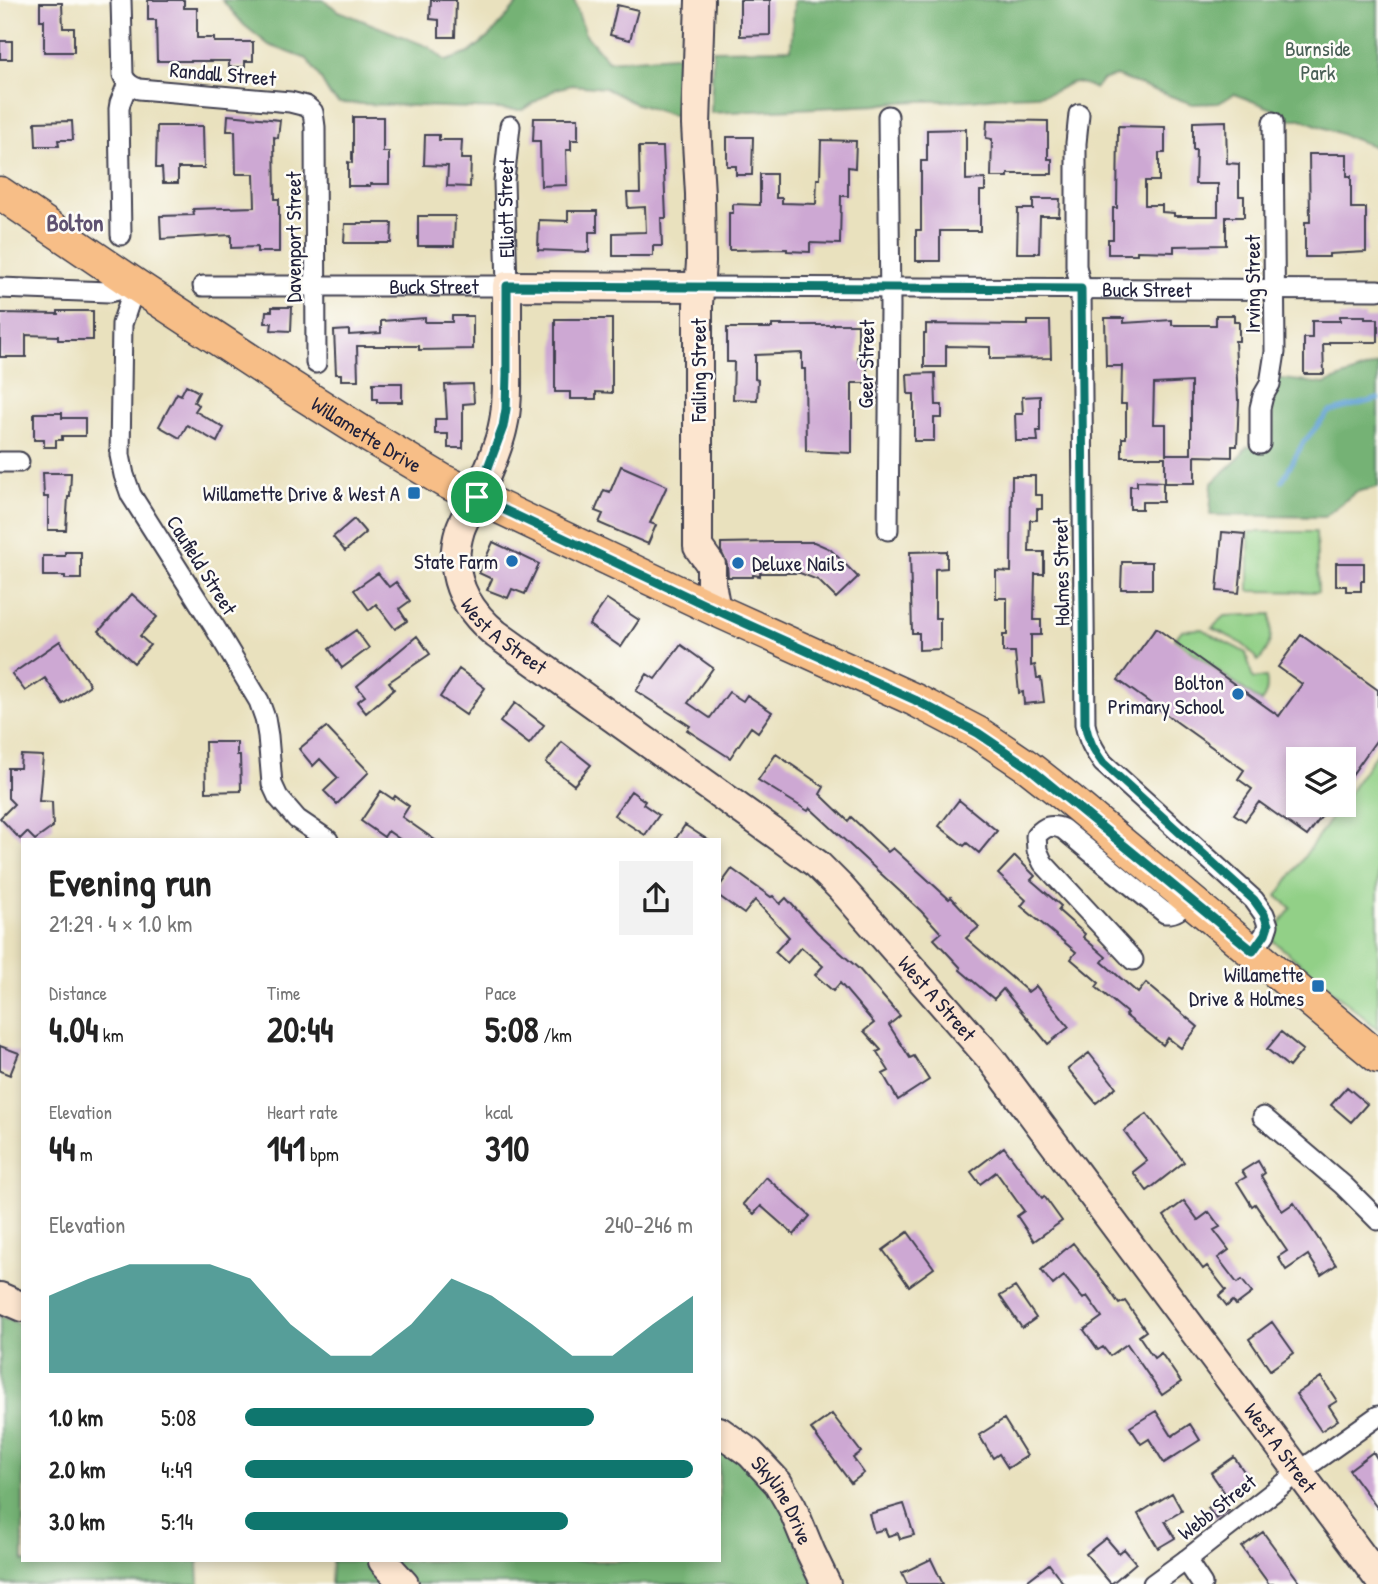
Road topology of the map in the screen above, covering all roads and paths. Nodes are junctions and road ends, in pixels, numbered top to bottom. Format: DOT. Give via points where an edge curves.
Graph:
graph roads {
  1 [pos="121,0"];
  2 [pos="700,0"];
  3 [pos="128,83"];
  4 [pos="313,112"];
  5 [pos="1079,114"];
  6 [pos="888,116"];
  7 [pos="1273,122"];
  8 [pos="510,126"];
  9 [pos="0,192"];
  10 [pos="121,235"];
  11 [pos="316,285"];
  12 [pos="137,286"];
  13 [pos="203,286"];
  14 [pos="507,286"];
  15 [pos="699,287"];
  16 [pos="0,288"];
  17 [pos="890,289"];
  18 [pos="1081,289"];
  19 [pos="1275,290"];
  20 [pos="1378,290"];
  21 [pos="316,363"];
  22 [pos="1259,444"];
  23 [pos="477,497"];
  24 [pos="888,530"];
  25 [pos="716,610"];
  26 [pos="325,838"];
  27 [pos="1189,899"];
  28 [pos="1253,951"];
  29 [pos="1133,960"];
  30 [pos="1378,1057"];
  31 [pos="1263,1117"];
  32 [pos="1378,1220"];
  33 [pos="0,1297"];
  34 [pos="21,1306"];
  35 [pos="1378,1416"];
  36 [pos="721,1433"];
  37 [pos="1299,1472"];
  38 [pos="1186,1560"];
  39 [pos="384,1562"];
  40 [pos="1378,1578"];
  41 [pos="404,1584"];
  42 [pos="826,1584"];
  43 [pos="1153,1584"];
  44 [pos="1202,1584"];
  1 -- 3 [label="street" via="122,68"];
  2 -- 15 [label="street, Failing Street" via="696,125"];
  3 -- 4 [label="street, Randall Street" via="139,89 290,102"];
  3 -- 10 [label="street" via="118,109"];
  4 -- 11 [label="street, Davenport Street"];
  5 -- 18 [label="street, Holmes Street" via="1076,266"];
  6 -- 17 [label="street, Geer Street"];
  7 -- 19 [label="street, Irving Street"];
  8 -- 14 [label="street, Elliott Street" via="504,181"];
  9 -- 12 [label="main road, Willamette Drive"];
  11 -- 13 [label="street, Buck Street"];
  11 -- 14 [label="street, Buck Street"];
  11 -- 21 [label="street, Davenport Street"];
  12 -- 16 [label="street" via="109,292"];
  12 -- 23 [label="main road, Willamette Drive" via="370,437"];
  12 -- 26 [label="street, Caufield Street" via="122,324 120,456 124,475 131,495 259,701 268,736 272,785 278,797 297,820"];
  14 -- 15 [label="street, Buck Street"];
  14 -- 23 [label="street, Elliott Street" via="503,427"];
  15 -- 17 [label="street, Buck Street"];
  15 -- 25 [label="street, Failing Street" via="698,547 711,565"];
  17 -- 18 [label="street, Buck Street"];
  17 -- 24 [label="street, Geer Street"];
  18 -- 19 [label="street, Buck Street"];
  18 -- 28 [label="street, Holmes Street" via="1088,737 1103,763 1261,908 1268,925"];
  19 -- 20 [label="street, Buck Street"];
  19 -- 22 [label="street, Irving Street" via="1275,352 1260,408"];
  23 -- 25 [label="main road, Willamette Drive"];
  23 -- 37 [label="street, West A Street" via="460,530 456,553 462,595 479,620 802,852 841,887 991,1059"];
  25 -- 27 [label="main road, Willamette Drive" via="978,733 1027,766"];
  27 -- 28 [label="main road, Willamette Drive"];
  27 -- 29 [label="street" via="1179,911 1165,913 1063,830 1044,827 1036,836 1043,863"];
  28 -- 30 [label="main road, Willamette Drive"];
  31 -- 32 [label="street"];
  33 -- 34 [label="street"];
  35 -- 37 [label="street, Webb Street"];
  36 -- 42 [label="street, Skyline Drive" via="750,1453 778,1483"];
  37 -- 38 [label="street, Webb Street"];
  37 -- 40 [label="street, West A Street"];
  38 -- 43 [label="street, Webb Street"];
  38 -- 44 [label="street"];
  39 -- 41 [label="street"];
}
